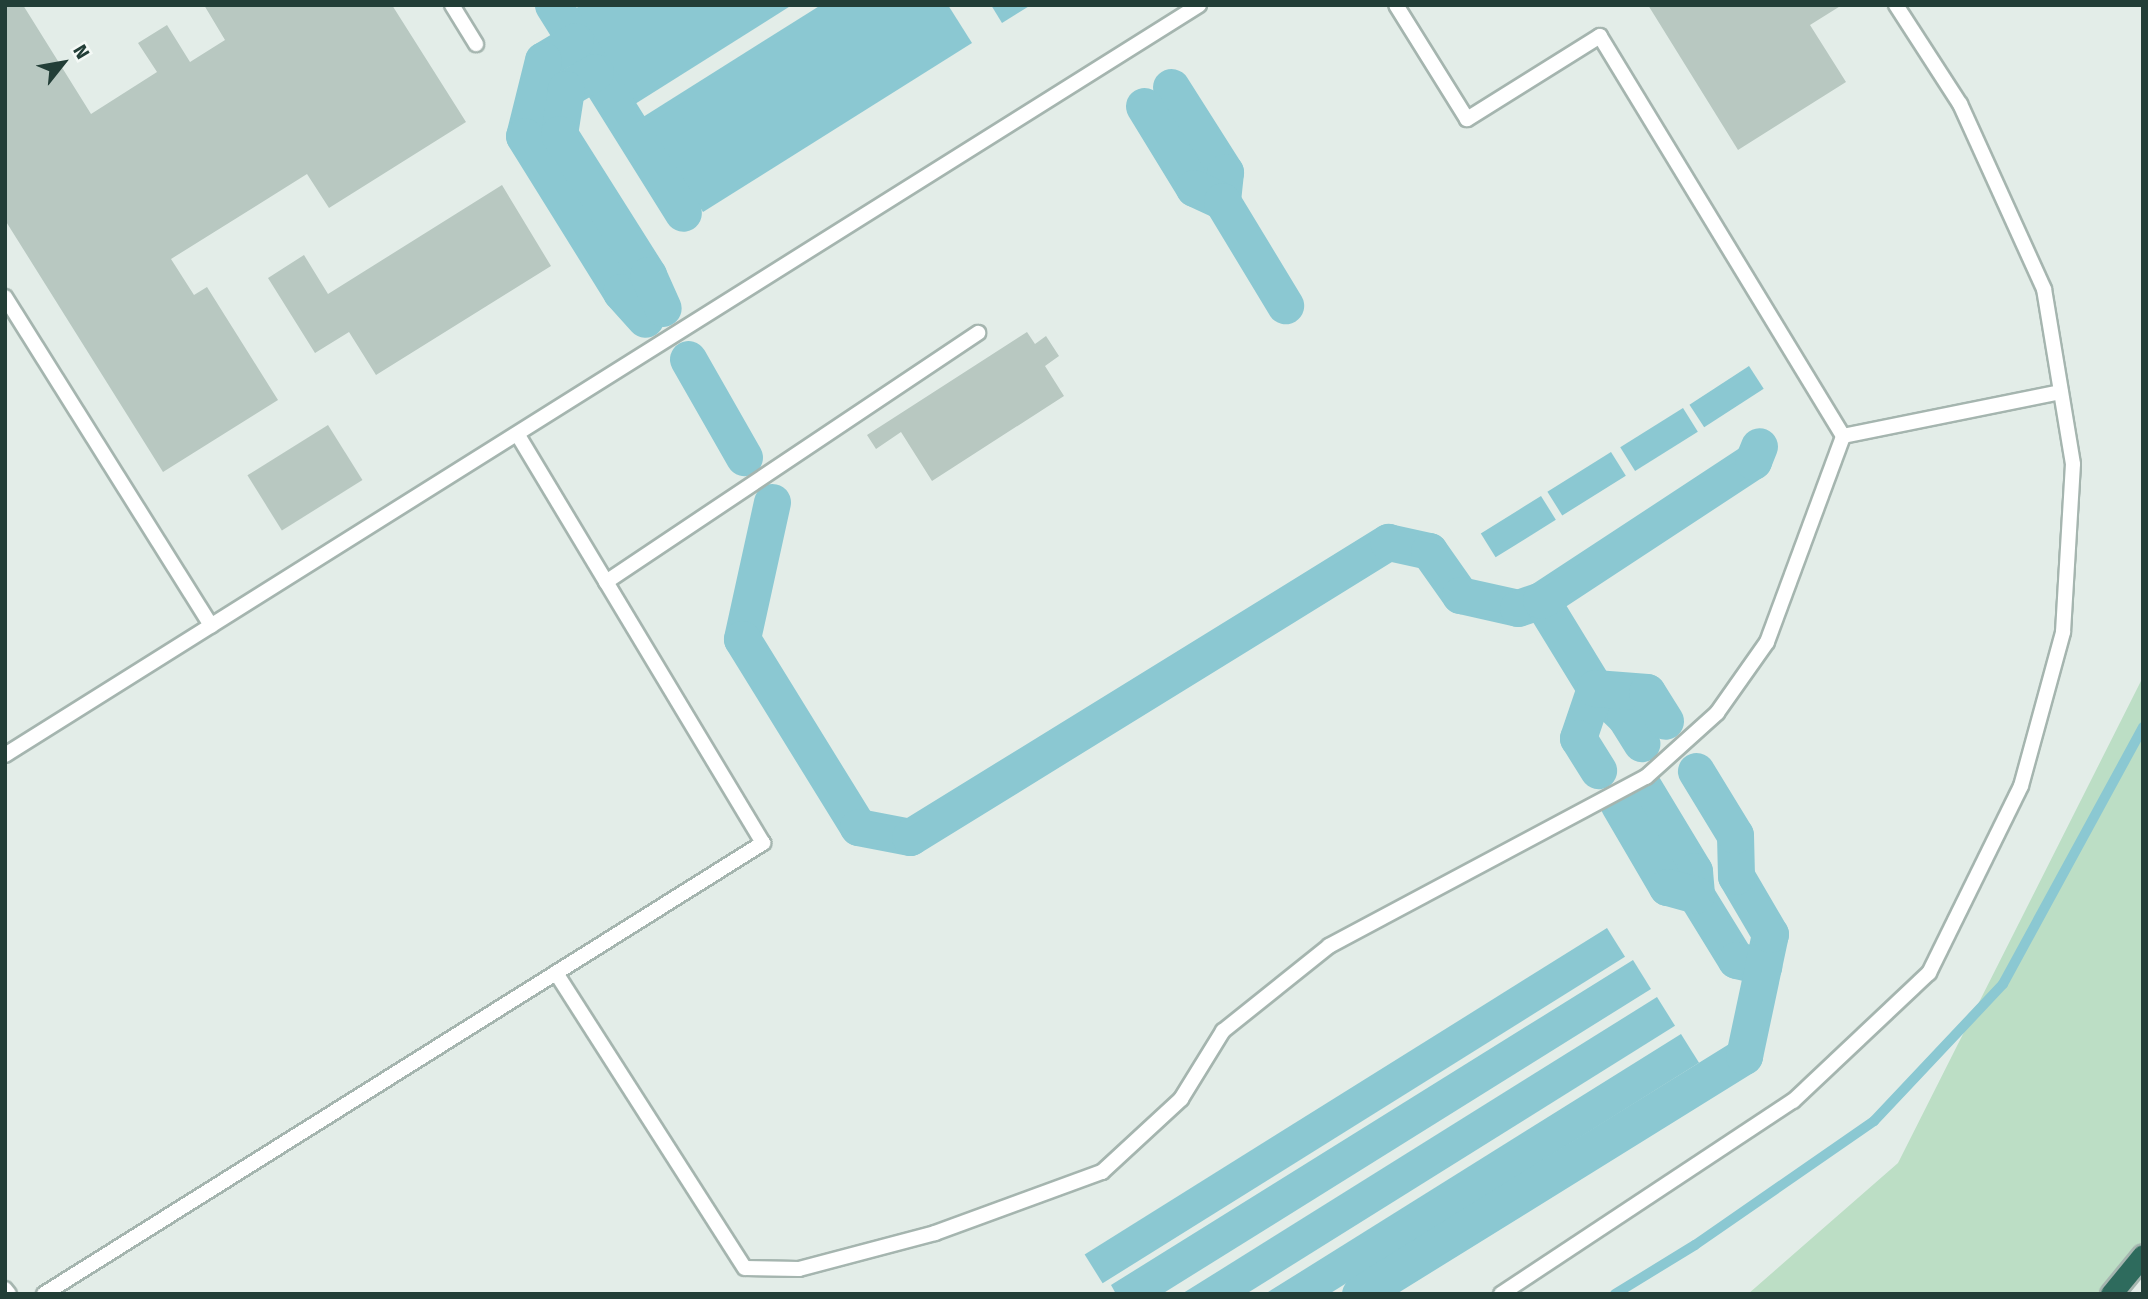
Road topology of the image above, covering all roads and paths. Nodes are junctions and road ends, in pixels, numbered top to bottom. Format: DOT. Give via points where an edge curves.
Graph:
graph roads {
  1 [pos="452,5"];
  2 [pos="1199,5"];
  3 [pos="1396,5"];
  4 [pos="1896,5"];
  5 [pos="475,44"];
  6 [pos="5,297"];
  7 [pos="978,333"];
  8 [pos="2061,392"];
  9 [pos="517,434"];
  10 [pos="1843,436"];
  11 [pos="606,582"];
  12 [pos="211,626"];
  13 [pos="5,755"];
  14 [pos="556,972"];
  15 [pos="2143,1255"];
  16 [pos="5,1289"];
  17 [pos="9,1294"];
  18 [pos="44,1294"];
  19 [pos="1502,1294"];
  20 [pos="2111,1294"];
  1 -- 5 [label="lane"];
  2 -- 9 [label="lane"];
  3 -- 10 [label="lane" via="1467,119 1600,36"];
  4 -- 8 [label="lane" via="1960,104 2044,289"];
  6 -- 12 [label="lane"];
  7 -- 11 [label="lane"];
  8 -- 10 [label="lane"];
  8 -- 19 [label="lane" via="2073,464 2063,632 2021,786 1929,973 1793,1101"];
  9 -- 11 [label="lane"];
  9 -- 12 [label="lane"];
  10 -- 14 [label="lane" via="1767,642 1717,713 1646,777 1329,946 1223,1031 1181,1099 1102,1172 935,1233 799,1269 745,1268"];
  11 -- 14 [label="lane" via="763,843"];
  12 -- 13 [label="lane"];
  14 -- 18 [label="lane"];
  15 -- 20 [label="highway"];
  16 -- 17 [label="lane"];
}
